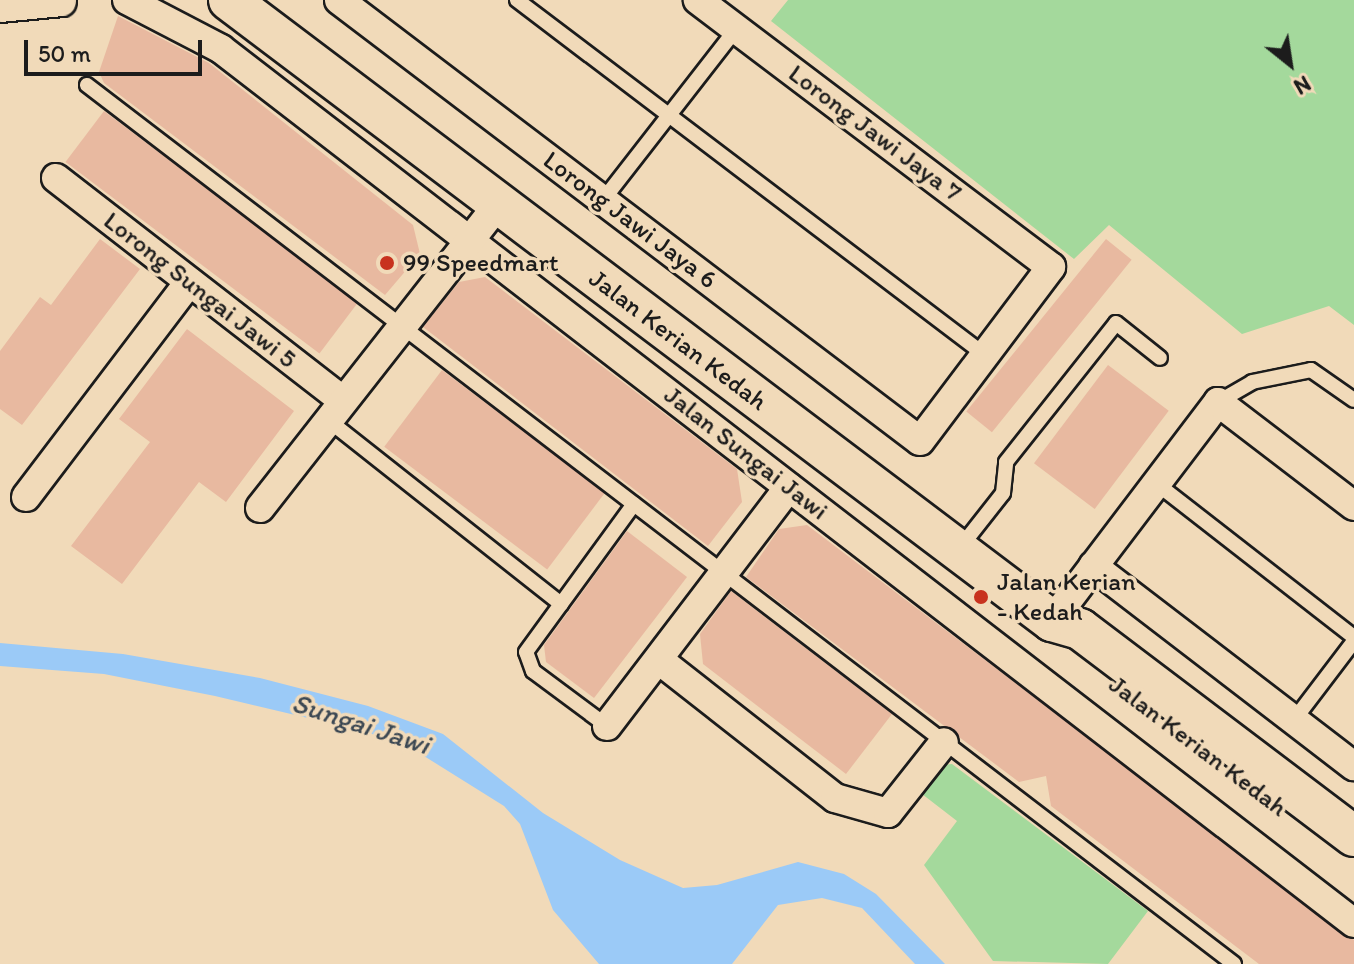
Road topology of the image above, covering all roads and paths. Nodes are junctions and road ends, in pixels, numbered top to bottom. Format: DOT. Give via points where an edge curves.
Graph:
graph roads {
  1 [pos="127,0"];
  2 [pos="339,0"];
  3 [pos="517,0"];
  4 [pos="698,0"];
  5 [pos="62,2"];
  6 [pos="248,6"];
  7 [pos="0,8"];
  8 [pos="736,29"];
  9 [pos="87,85"];
  10 [pos="669,115"];
  11 [pos="56,178"];
  12 [pos="603,200"];
  13 [pos="498,205"];
  14 [pos="469,240"];
  15 [pos="189,282"];
  16 [pos="402,326"];
  17 [pos="985,355"];
  18 [pos="1160,358"];
  19 [pos="1354,400"];
  20 [pos="1218,402"];
  21 [pos="336,411"];
  22 [pos="1156,483"];
  23 [pos="789,487"];
  24 [pos="26,497"];
  25 [pos="634,504"];
  26 [pos="1354,506"];
  27 [pos="260,508"];
  28 [pos="958,551"];
  29 [pos="1093,566"];
  30 [pos="724,573"];
  31 [pos="561,604"];
  32 [pos="1052,621"];
  33 [pos="1354,639"];
  34 [pos="659,660"];
  35 [pos="1294,720"];
  36 [pos="607,726"];
  37 [pos="944,742"];
  38 [pos="1354,766"];
  39 [pos="1354,836"];
  40 [pos="1354,863"];
  41 [pos="1354,923"];
  42 [pos="1234,964"];
  1 -- 14 [label="street, Jalan Sungai Jawi" via="221,49"];
  2 -- 12 [label="street, Lorong Jawi Jaya 6"];
  3 -- 10 [label="lane"];
  4 -- 8 [label="street, Lorong Jawi Jaya 7"];
  5 -- 7 [label="street"];
  6 -- 13 [label="main road, Jalan Kerian Kedah"];
  8 -- 10 [label="lane"];
  8 -- 17 [label="street, Lorong Jawi Jaya 7" via="1051,267"];
  9 -- 16 [label="lane"];
  10 -- 12 [label="lane"];
  10 -- 17 [label="lane"];
  11 -- 15 [label="street, Lorong Sungai Jawi 5"];
  12 -- 17 [label="street, Lorong Jawi Jaya 6" via="920,441"];
  13 -- 14 [label="street"];
  13 -- 28 [label="main road, Jalan Kerian Kedah"];
  14 -- 16 [label="street"];
  14 -- 23 [label="street, Jalan Sungai Jawi"];
  15 -- 21 [label="street, Lorong Sungai Jawi 5"];
  15 -- 24 [label="street"];
  16 -- 21 [label="street"];
  16 -- 25 [label="lane"];
  18 -- 28 [label="lane" via="1116,323 1006,462 1003,493"];
  19 -- 20 [label="lane" via="1311,370 1252,382"];
  20 -- 22 [label="street"];
  20 -- 26 [label="street"];
  21 -- 27 [label="street"];
  21 -- 31 [label="lane"];
  22 -- 29 [label="street"];
  22 -- 33 [label="lane"];
  23 -- 30 [label="street"];
  23 -- 41 [label="street, Jalan Sungai Jawi"];
  25 -- 30 [label="lane"];
  25 -- 31 [label="lane"];
  28 -- 32 [label="main road, Jalan Kerian Kedah"];
  29 -- 32 [label="street"];
  29 -- 35 [label="street"];
  30 -- 34 [label="street"];
  30 -- 37 [label="lane"];
  31 -- 36 [label="lane" via="526,652 533,671"];
  32 -- 39 [label="main road, Jalan Kerian Kedah" via="1080,629"];
  32 -- 40 [label="main road, Jalan Kerian Kedah" via="1063,646"];
  33 -- 35 [label="lane"];
  34 -- 36 [label="street"];
  34 -- 37 [label="street" via="835,798 888,813"];
  35 -- 38 [label="street"];
  37 -- 42 [label="lane"];
}
